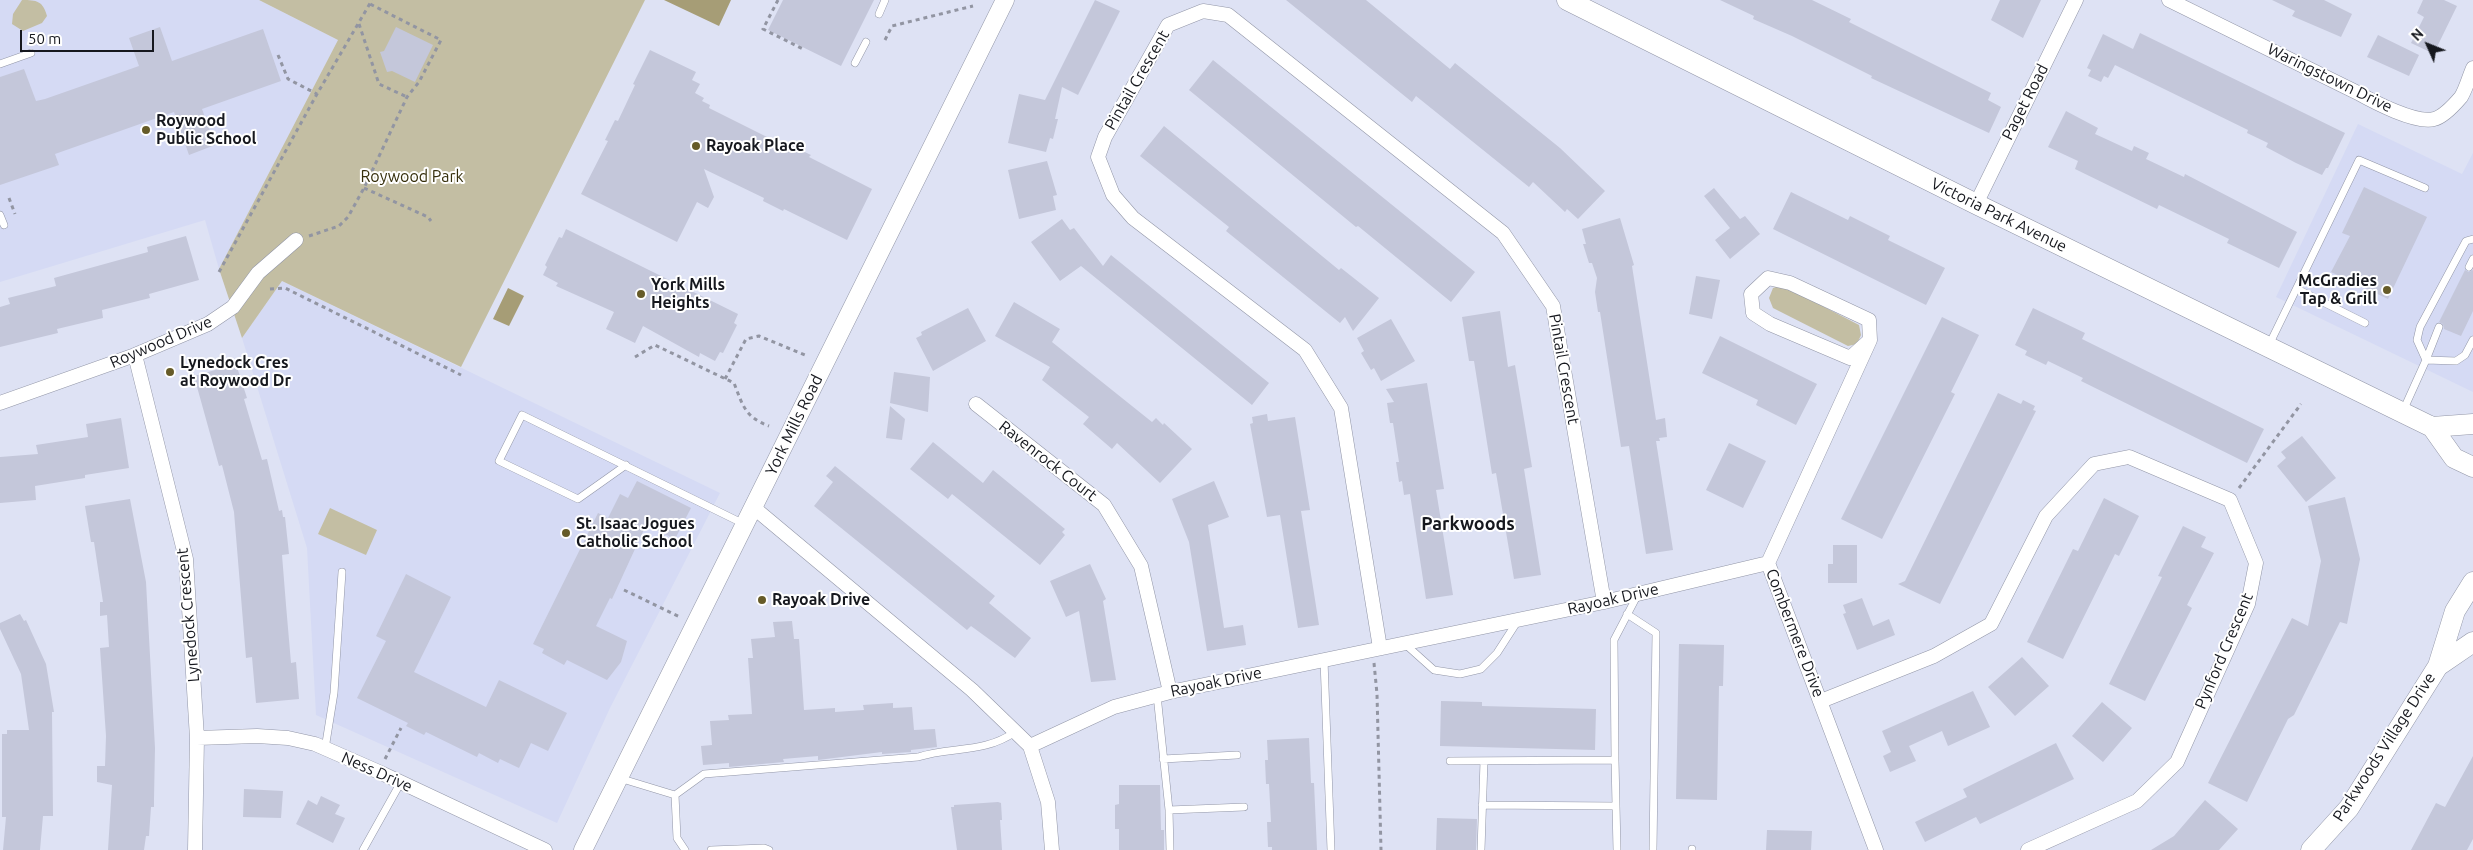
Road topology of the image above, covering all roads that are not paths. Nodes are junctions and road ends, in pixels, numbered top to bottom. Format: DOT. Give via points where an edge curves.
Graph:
graph roads {
  1 [pos="885,0"];
  2 [pos="1005,0"];
  3 [pos="1567,0"];
  4 [pos="2076,0"];
  5 [pos="2169,0"];
  6 [pos="878,14"];
  7 [pos="866,42"];
  8 [pos="31,53"];
  9 [pos="0,64"];
  10 [pos="855,64"];
  11 [pos="2473,68"];
  12 [pos="2425,188"];
  13 [pos="1976,204"];
  14 [pos="0,215"];
  15 [pos="4,225"];
  16 [pos="296,240"];
  17 [pos="2469,240"];
  18 [pos="2473,259"];
  19 [pos="2469,266"];
  20 [pos="2297,289"];
  21 [pos="2366,323"];
  22 [pos="2439,327"];
  23 [pos="1870,340"];
  24 [pos="2473,340"];
  25 [pos="2267,347"];
  26 [pos="136,356"];
  27 [pos="2426,360"];
  28 [pos="0,403"];
  29 [pos="976,404"];
  30 [pos="2402,413"];
  31 [pos="2473,424"];
  32 [pos="2432,427"];
  33 [pos="626,465"];
  34 [pos="2473,467"];
  35 [pos="753,507"];
  36 [pos="745,524"];
  37 [pos="1768,563"];
  38 [pos="342,572"];
  39 [pos="2473,582"];
  40 [pos="1637,594"];
  41 [pos="1604,602"];
  42 [pos="1627,614"];
  43 [pos="1518,620"];
  44 [pos="2473,642"];
  45 [pos="1405,644"];
  46 [pos="1377,649"];
  47 [pos="1324,660"];
  48 [pos="2438,666"];
  49 [pos="1163,693"];
  50 [pos="1821,701"];
  51 [pos="1014,732"];
  52 [pos="197,738"];
  53 [pos="1030,746"];
  54 [pos="325,749"];
  55 [pos="1236,755"];
  56 [pos="1163,758"];
  57 [pos="1615,760"];
  58 [pos="1450,761"];
  59 [pos="1484,761"];
  60 [pos="619,778"];
  61 [pos="401,782"];
  62 [pos="675,795"];
  63 [pos="1482,805"];
  64 [pos="1616,806"];
  65 [pos="1244,807"];
  66 [pos="1169,810"];
  67 [pos="195,850"];
  68 [pos="363,850"];
  69 [pos="545,850"];
  70 [pos="583,850"];
  71 [pos="685,850"];
  72 [pos="711,850"];
  73 [pos="769,850"];
  74 [pos="1052,850"];
  75 [pos="1170,850"];
  76 [pos="1331,850"];
  77 [pos="1481,850"];
  78 [pos="1617,850"];
  79 [pos="1653,850"];
  80 [pos="1876,850"];
  81 [pos="2028,850"];
  82 [pos="2311,850"];
  1 -- 6 [label="lane"];
  2 -- 35 [label="street, York Mills Road"];
  3 -- 13 [label="main road, Victoria Park Avenue"];
  4 -- 13 [label="street, Paget Road"];
  5 -- 11 [label="street, Waringstown Drive" via="2385,108 2423,119 2442,116 2460,97"];
  7 -- 10 [label="lane"];
  8 -- 9 [label="lane"];
  12 -- 20 [label="lane" via="2359,160"];
  13 -- 25 [label="main road, Victoria Park Avenue"];
  14 -- 15 [label="lane"];
  16 -- 26 [label="street, Roywood Drive" via="258,273 233,307 208,324"];
  17 -- 27 [label="lane" via="2420,327 2417,340"];
  18 -- 19 [label="lane"];
  20 -- 21 [label="lane"];
  20 -- 25 [label="lane"];
  22 -- 27 [label="lane"];
  23 -- 23 [label="street" via="1869,320 1790,283 1768,278 1751,294 1753,313 1770,324 1850,358"];
  23 -- 37 [label="street, Combermere Drive"];
  24 -- 27 [label="lane" via="2465,355 2456,362"];
  25 -- 30 [label="main road, Victoria Park Avenue"];
  26 -- 28 [label="street, Roywood Drive"];
  26 -- 52 [label="street, Lynedock Crescent" via="186,559"];
  27 -- 30 [label="lane"];
  29 -- 49 [label="street, Ravenrock Court" via="1104,505 1140,566"];
  30 -- 32 [label="main road, Victoria Park Avenue"];
  31 -- 32 [label="main road, Victoria Park Avenue"];
  32 -- 34 [label="main road, Victoria Park Avenue" via="2454,458"];
  33 -- 33 [label="lane" via="522,415 499,461 578,499"];
  33 -- 36 [label="lane"];
  35 -- 36 [label="street, York Mills Road"];
  35 -- 51 [label="street" via="972,690"];
  36 -- 60 [label="street, York Mills Road"];
  37 -- 40 [label="street, Rayoak Drive"];
  37 -- 50 [label="street, Combermere Drive"];
  38 -- 54 [label="lane" via="334,693"];
  39 -- 48 [label="main road, Parkwoods Village Drive" via="2455,611"];
  40 -- 41 [label="street, Rayoak Drive"];
  40 -- 42 [label="lane"];
  41 -- 43 [label="street, Rayoak Drive"];
  41 -- 46 [label="street, Pintail Crescent" via="1552,306 1503,233 1228,15 1203,11 1168,25 1105,136 1098,157 1113,195 1133,218 1305,350 1341,408"];
  42 -- 57 [label="lane" via="1614,640"];
  42 -- 79 [label="lane" via="1656,633"];
  43 -- 45 [label="street, Rayoak Drive"];
  43 -- 45 [label="lane" via="1496,653 1480,669 1460,674 1434,670"];
  44 -- 48 [label="main road, Parkwoods Village Drive"];
  45 -- 46 [label="street, Rayoak Drive"];
  46 -- 47 [label="street, Rayoak Drive"];
  47 -- 49 [label="street, Rayoak Drive"];
  47 -- 76 [label="lane"];
  48 -- 82 [label="main road, Parkwoods Village Drive" via="2348,808"];
  49 -- 53 [label="street, Rayoak Drive" via="1114,707"];
  49 -- 56 [label="lane"];
  50 -- 80 [label="street, Combermere Drive"];
  50 -- 81 [label="street, Pynford Crescent" via="1934,656 1991,624 2046,516 2094,464 2129,457 2230,500 2256,562 2248,604 2177,762 2137,801"];
  51 -- 53 [label="street"];
  51 -- 62 [label="lane" via="1000,742 979,748 918,757 704,774"];
  52 -- 54 [label="street, Ness Drive" via="288,738"];
  52 -- 67 [label="street, Lynedock Crescent"];
  53 -- 74 [label="street" via="1048,802"];
  54 -- 61 [label="street, Ness Drive"];
  55 -- 56 [label="lane"];
  56 -- 66 [label="lane"];
  57 -- 59 [label="lane"];
  57 -- 64 [label="lane"];
  58 -- 59 [label="lane"];
  59 -- 63 [label="lane"];
  60 -- 62 [label="lane"];
  60 -- 70 [label="street, York Mills Road"];
  61 -- 68 [label="lane"];
  61 -- 69 [label="street, Ness Drive"];
  62 -- 71 [label="lane" via="677,838"];
  63 -- 64 [label="lane"];
  63 -- 77 [label="lane"];
  64 -- 78 [label="lane"];
  65 -- 66 [label="lane"];
  66 -- 75 [label="lane"];
  72 -- 73 [label="lane"];
}
